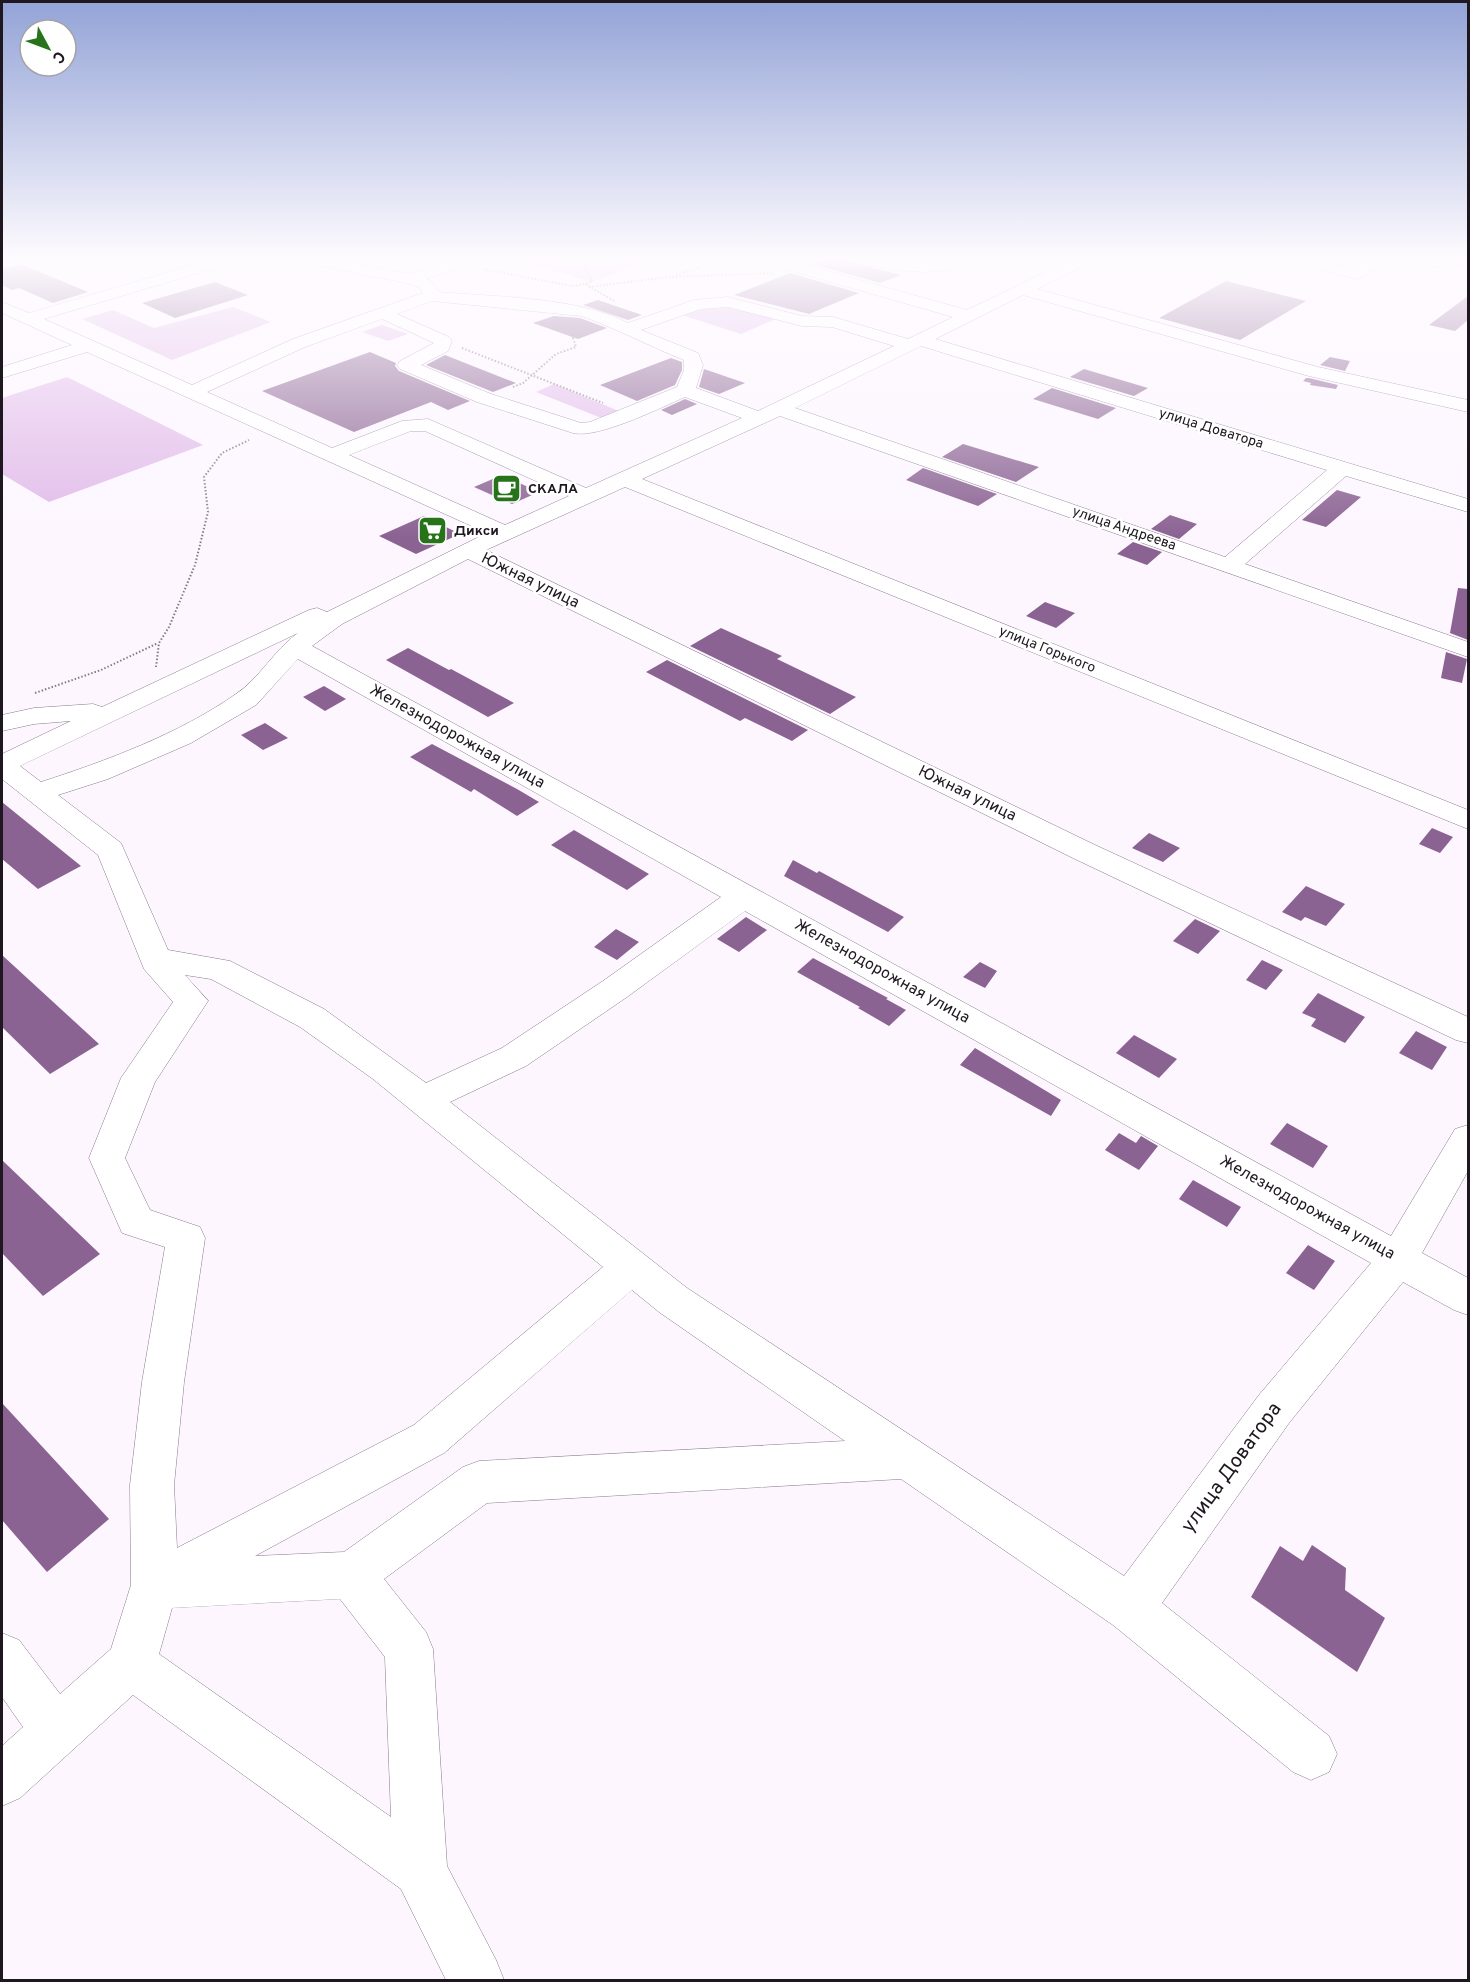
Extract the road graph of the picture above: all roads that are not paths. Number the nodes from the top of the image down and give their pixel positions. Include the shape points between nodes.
1 (65, 352) edge
2 (100, 352) edge
3 (278, 352) edge
4 (431, 352) edge
5 (682, 352) edge
6 (893, 352) edge
7 (950, 352) edge
8 (1245, 352) edge
9 (11, 354) dead end
10 (31, 363) junction
11 (2, 373) edge
12 (685, 391) junction
13 (190, 393) junction
14 (1468, 406) edge
15 (769, 413) junction
16 (331, 455) junction
17 (1342, 468) junction
18 (626, 480) junction
19 (588, 497) junction
20 (1468, 506) edge
21 (507, 534) junction
22 (468, 550) junction
23 (1229, 566) junction
24 (333, 619) junction
25 (296, 647) junction
26 (1468, 650) edge
27 (110, 711) junction
28 (2, 723) edge
29 (2, 765) edge
30 (36, 793) junction
31 (1468, 820) edge
32 (744, 896) junction
33 (156, 959) junction
34 (1468, 1031) edge
35 (422, 1100) junction
36 (1468, 1139) edge
37 (1399, 1258) junction
38 (631, 1267) junction
39 (1468, 1298) edge
40 (908, 1458) junction
41 (351, 1575) junction
42 (155, 1585) junction
43 (1130, 1608) junction
44 (2, 1657) edge
45 (130, 1664) junction
46 (57, 1731) junction
47 (1311, 1754) dead end
48 (2, 1780) edge
49 (420, 1870) junction
50 (476, 1980) edge

1 - 10 street
2 - 13 street
3 - 13 street
4 - 12 street via 406,365 484,398 580,429
5 - 12 street via 694,362
6 - 15 street
7 - 17 street, улица Доватора
8 - 14 street
9 - 10 street
10 - 11 street
12 - 15 street, улица Андреева
13 - 16 street
15 - 18 street
15 - 23 street, улица Андреева
16 - 19 street via 419,423
16 - 21 street
17 - 20 street, улица Доватора
17 - 23 street
18 - 19 street
18 - 31 street, улица Горького
19 - 21 street
21 - 22 street
22 - 24 street
22 - 34 street, Южная улица via 1085,852
23 - 26 street, улица Андреева
24 - 25 street
24 - 27 street via 317,615
25 - 30 street via 247,699 181,736 98,774
25 - 32 street, Железнодорожная улица
27 - 28 street via 34,716
27 - 29 street
29 - 30 street
30 - 33 street via 111,850
32 - 35 street via 514,1057
32 - 37 street, Железнодорожная улица
33 - 35 street via 219,969 312,1018
33 - 42 street via 160,969 191,1001 139,1078 107,1158 136,1222 186,1238 163,1382 152,1485
35 - 38 street
36 - 37 street, улица Доватора
37 - 39 street, Железнодорожная улица
37 - 43 street, улица Доватора via 1274,1409
38 - 40 street via 673,1300
38 - 42 street via 429,1439
40 - 41 street via 479,1482
40 - 43 street
41 - 42 street
41 - 49 street via 409,1649
42 - 45 street
43 - 47 street
44 - 46 street
45 - 46 street
45 - 49 street
46 - 48 street
49 - 50 street

